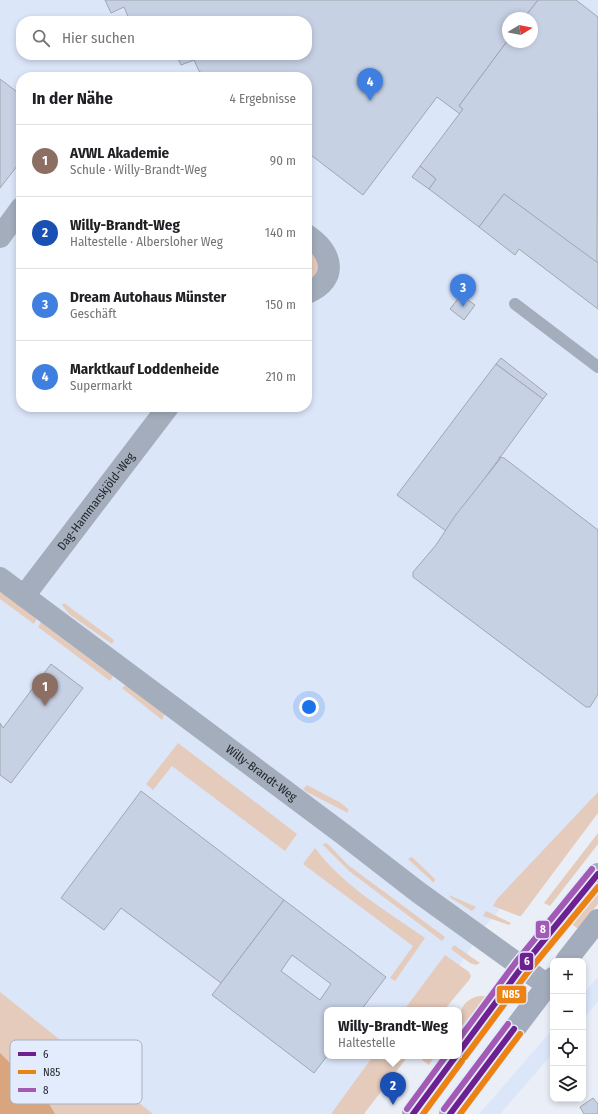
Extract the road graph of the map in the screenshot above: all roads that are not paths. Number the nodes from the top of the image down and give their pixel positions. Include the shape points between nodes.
1 (16, 215) edge
2 (0, 236) edge
3 (312, 238) edge
4 (312, 290) edge
5 (515, 304) dead end
6 (598, 367) edge
7 (164, 412) edge
8 (0, 578) edge
9 (24, 596) junction
10 (598, 874) edge
11 (598, 920) edge
12 (568, 958) edge
13 (522, 967) junction
14 (550, 981) edge
15 (462, 1048) edge
16 (454, 1059) edge
17 (412, 1114) edge
18 (450, 1114) edge

1 - 2 street
3 - 4 street via 325,252 328,265 328,276 324,284
5 - 6 lane
7 - 9 street, Dag-Hammarskjöld-Weg
8 - 9 street, Willy-Brandt-Weg
9 - 13 street, Willy-Brandt-Weg via 443,911
10 - 13 main road
11 - 12 main road
13 - 14 street, Willy-Brandt-Weg
13 - 15 main road
14 - 18 main road
16 - 17 main road

